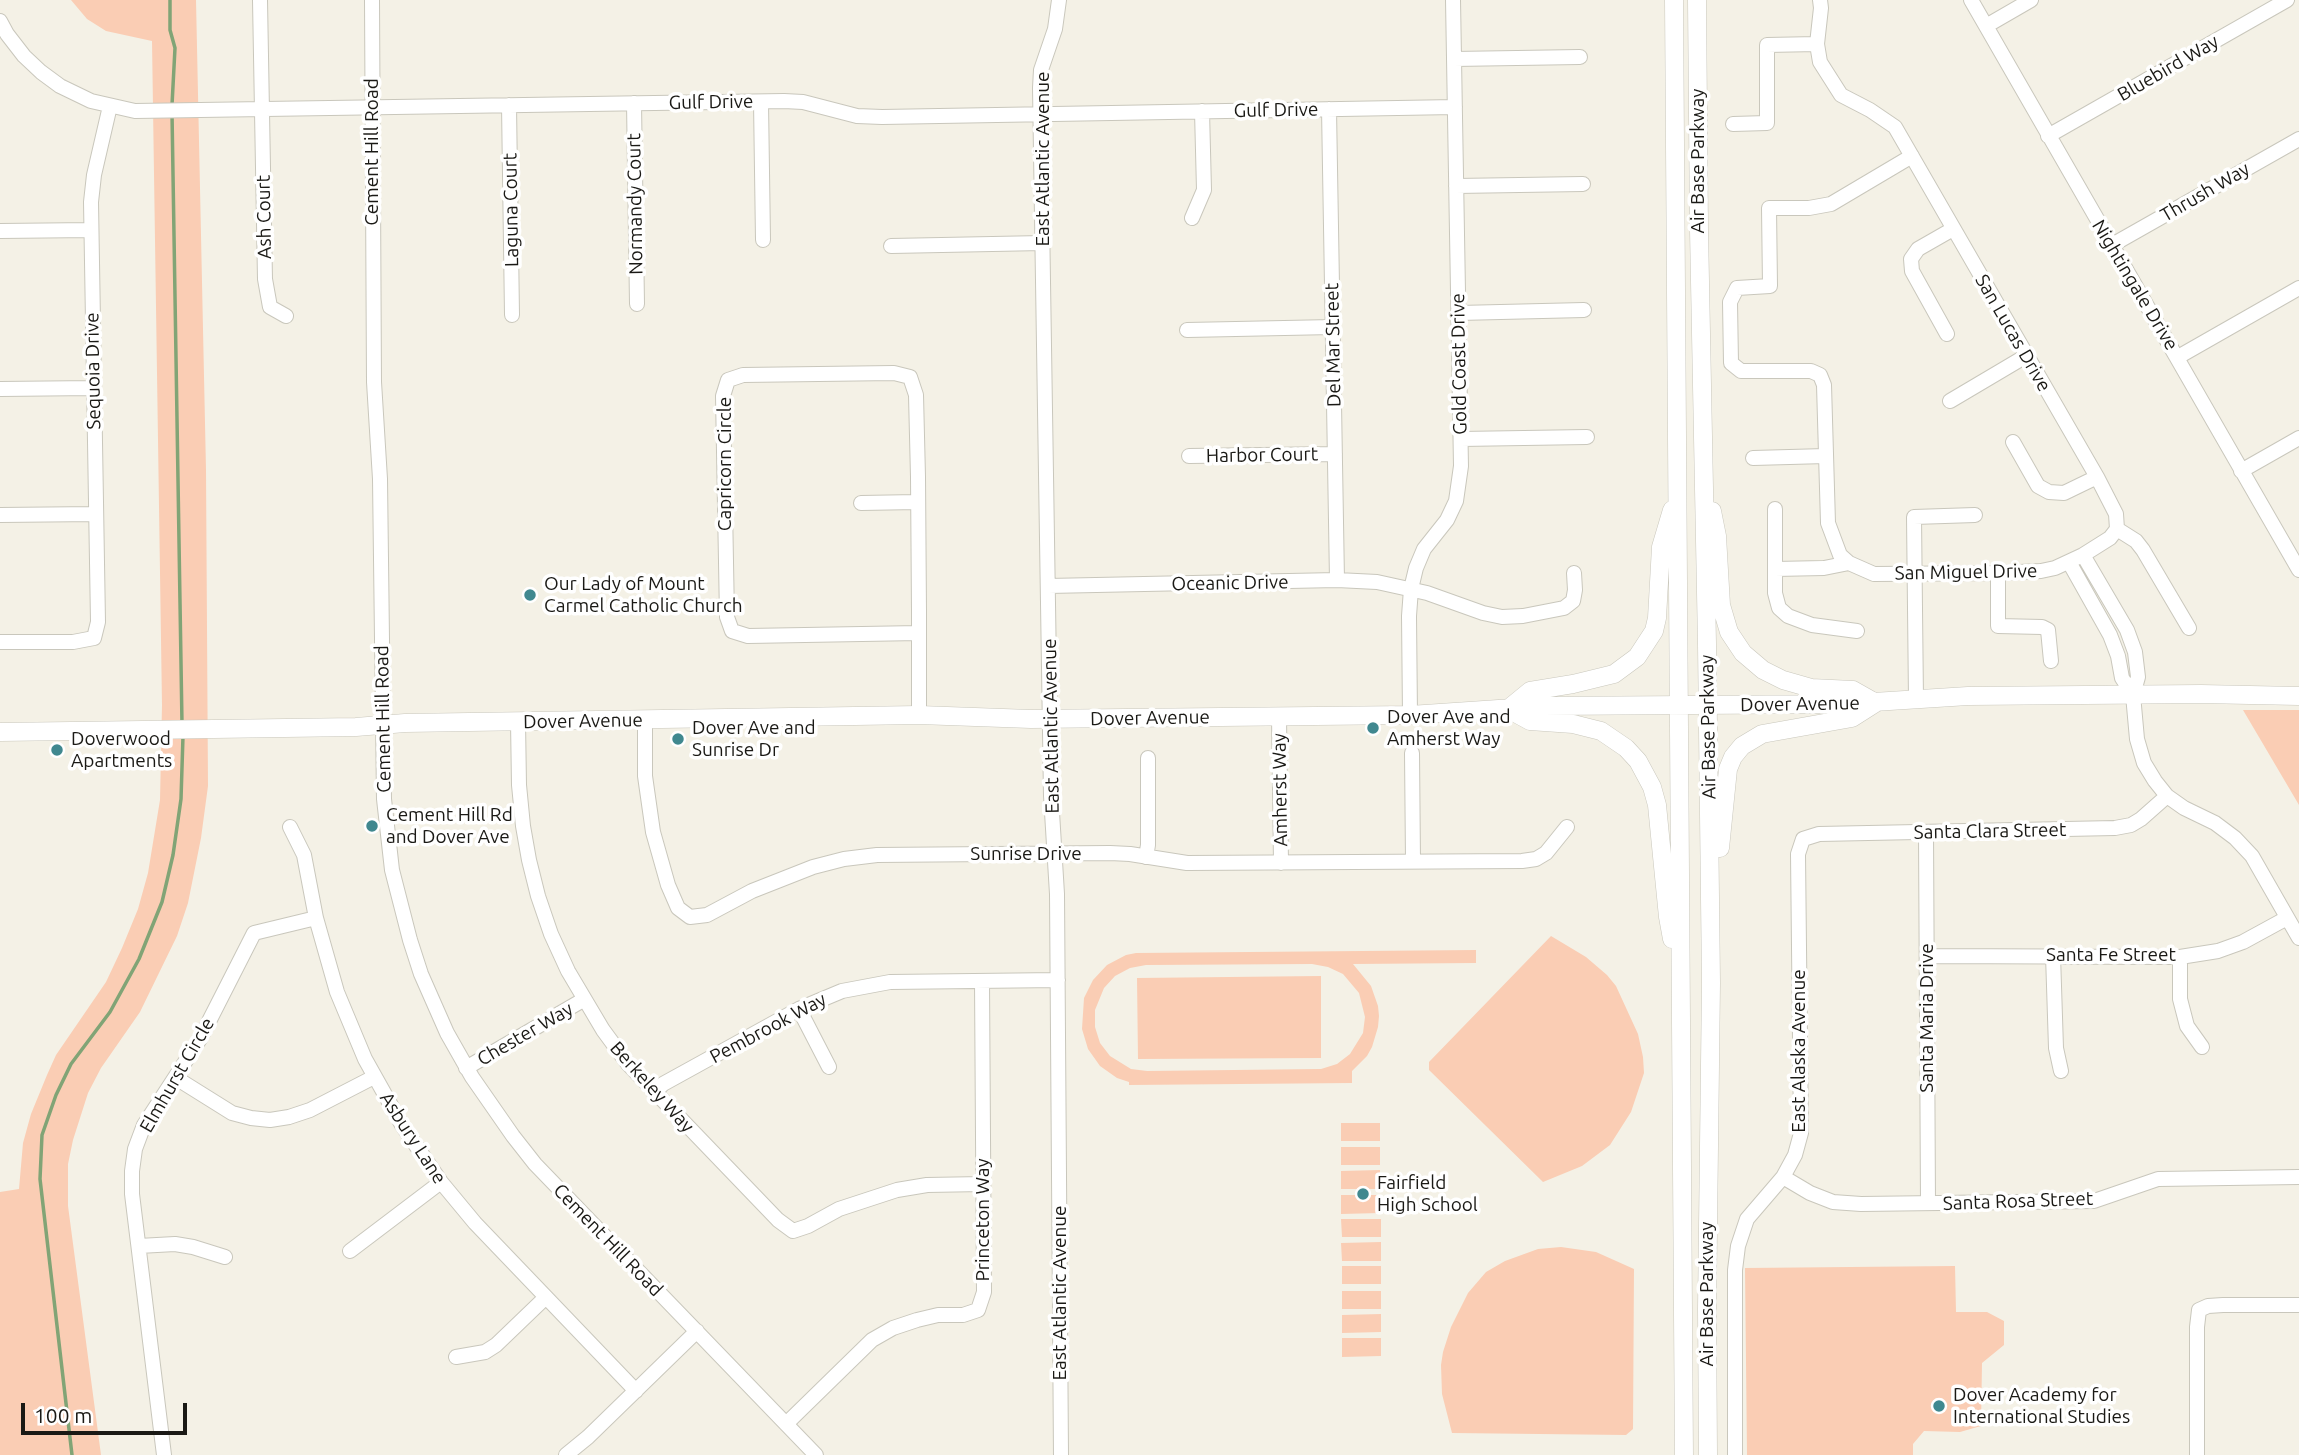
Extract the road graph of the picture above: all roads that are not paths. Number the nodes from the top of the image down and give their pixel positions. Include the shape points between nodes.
1 (260, 0) edge
2 (372, 0) edge
3 (1059, 0) edge
4 (1453, 0) edge
5 (1674, 0) edge
6 (1697, 0) edge
7 (1820, 0) edge
8 (1971, 0) edge
9 (2031, 0) edge
10 (2287, 0) edge
11 (1986, 26) junction
12 (2, 31) edge
13 (1818, 44) junction
14 (1580, 57) dead end
15 (1454, 59) junction
16 (761, 102) junction
17 (634, 103) junction
18 (509, 105) junction
19 (110, 106) junction
20 (371, 106) junction
21 (1455, 107) junction
22 (262, 108) junction
23 (1329, 109) junction
24 (1202, 111) junction
25 (1040, 114) junction
26 (1733, 124) dead end
27 (2048, 136) junction
28 (2299, 139) edge
29 (1912, 156) junction
30 (1583, 184) dead end
31 (1457, 186) junction
32 (1192, 218) dead end
33 (1954, 229) junction
34 (91, 230) junction
35 (0, 231) edge
36 (763, 240) dead end
37 (1043, 243) junction
38 (2112, 245) junction
39 (891, 246) dead end
40 (2299, 288) edge
41 (637, 304) dead end
42 (1584, 310) dead end
43 (1459, 313) junction
44 (286, 316) dead end
45 (512, 316) dead end
46 (1333, 327) junction
47 (1187, 330) dead end
48 (1947, 334) dead end
49 (2026, 356) junction
50 (2178, 357) junction
51 (94, 387) junction
52 (0, 389) edge
53 (1950, 401) dead end
54 (1587, 437) dead end
55 (2299, 438) edge
56 (1461, 439) junction
57 (2013, 442) dead end
58 (1335, 454) junction
59 (1189, 456) dead end
60 (1826, 456) junction
61 (1753, 458) dead end
62 (1702, 464) junction
63 (2241, 471) junction
64 (2097, 477) junction
65 (1677, 494) junction
66 (918, 502) junction
67 (861, 503) dead end
68 (1775, 509) dead end
69 (96, 514) junction
70 (1975, 515) dead end
71 (0, 516) edge
72 (2117, 528) junction
73 (2083, 555) junction
74 (2069, 562) junction
75 (1849, 563) junction
76 (1775, 569) junction
77 (2299, 570) edge
78 (1574, 573) dead end
79 (1915, 573) junction
80 (1998, 573) junction
81 (1337, 580) junction
82 (1048, 586) junction
83 (1411, 589) junction
84 (2189, 628) dead end
85 (1857, 631) dead end
86 (919, 633) junction
87 (0, 642) edge
88 (2051, 661) dead end
89 (2133, 695) junction
90 (2299, 696) edge
91 (1916, 700) junction
92 (1876, 703) junction
93 (1678, 705) junction
94 (1708, 705) junction
95 (1508, 709) junction
96 (919, 715) junction
97 (1410, 715) junction
98 (1279, 717) junction
99 (1050, 719) junction
100 (645, 720) junction
101 (518, 722) junction
102 (382, 725) junction
103 (0, 732) edge
104 (1412, 753) dead end
105 (1148, 758) dead end
106 (2167, 796) junction
107 (290, 827) dead end
108 (1567, 827) dead end
109 (1926, 833) junction
110 (1803, 839) joint
111 (1055, 854) junction
112 (1146, 857) junction
113 (1413, 861) junction
114 (1281, 863) junction
115 (1710, 907) junction
116 (316, 918) junction
117 (2287, 918) junction
118 (2299, 938) edge
119 (2053, 955) junction
120 (1927, 956) junction
121 (2180, 957) junction
122 (1058, 980) junction
123 (982, 981) junction
124 (1681, 984) junction
125 (583, 1000) junction
126 (799, 1009) junction
127 (2202, 1047) dead end
128 (829, 1067) dead end
129 (466, 1068) junction
130 (2061, 1070) dead end
131 (374, 1077) junction
132 (176, 1078) junction
133 (654, 1093) junction
134 (1783, 1177) junction
135 (2299, 1177) edge
136 (441, 1182) junction
137 (983, 1184) junction
138 (1928, 1203) junction
139 (139, 1247) junction
140 (350, 1251) dead end
141 (225, 1257) dead end
142 (545, 1297) junction
143 (2299, 1304) edge
144 (697, 1331) junction
145 (456, 1357) dead end
146 (636, 1391) junction
147 (786, 1424) junction
148 (164, 1455) edge
149 (566, 1455) edge
150 (816, 1455) edge
151 (1061, 1455) edge
152 (1684, 1455) edge
153 (1708, 1455) edge
154 (1735, 1455) edge
155 (2197, 1455) edge

1 - 22 street
2 - 20 street, Cement Hill Road
3 - 25 street, East Atlantic Avenue via 1041,71
4 - 15 street, Gold Coast Drive
5 - 65 main road, Air Base Parkway
6 - 62 main road, Air Base Parkway
7 - 13 street
8 - 11 street, Nightingale Drive
9 - 11 street
10 - 27 street, Bluebird Way
11 - 27 street, Nightingale Drive
12 - 19 street, Gulf Drive via 51,80
13 - 26 street via 1767,45 1768,123
13 - 29 street, San Lucas Drive via 1820,61 1841,95 1895,127
14 - 15 street
15 - 21 street, Gold Coast Drive
16 - 17 street, Gulf Drive
16 - 25 street, Gulf Drive via 803,102 857,116
16 - 36 street
17 - 18 street, Gulf Drive
17 - 41 street, Normandy Court
18 - 20 street, Gulf Drive
18 - 45 street, Laguna Court
19 - 22 street, Gulf Drive via 135,111
19 - 34 street, Sequoia Drive via 91,189
20 - 22 street, Gulf Drive
20 - 102 street, Cement Hill Road
21 - 23 street, Gulf Drive
21 - 31 street, Gold Coast Drive
22 - 44 street, Ash Court via 265,279 270,307
23 - 24 street, Gulf Drive
23 - 46 street, Del Mar Street
24 - 25 street, Gulf Drive
24 - 32 street via 1204,190
25 - 37 street, East Atlantic Avenue
27 - 38 street, Nightingale Drive
28 - 38 street, Thrush Way
29 - 33 street, San Lucas Drive
29 - 60 street via 1831,204 1769,208 1770,286 1737,288 1730,302 1731,363 1741,371 1811,371 1820,375
30 - 31 street
31 - 43 street, Gold Coast Drive
33 - 48 street via 1919,249 1911,259 1912,271
33 - 49 street, San Lucas Drive
34 - 35 street
34 - 51 street, Sequoia Drive
37 - 39 street
37 - 82 street, East Atlantic Avenue
38 - 50 street, Nightingale Drive
40 - 50 street
42 - 43 street
43 - 56 street, Gold Coast Drive
46 - 47 street
46 - 58 street, Del Mar Street
49 - 53 street
49 - 64 street, San Lucas Drive
50 - 63 street, Nightingale Drive
51 - 52 street
51 - 69 street, Sequoia Drive
54 - 56 street
55 - 63 street
56 - 83 street, Gold Coast Drive via 1456,501 1424,549
57 - 64 street via 2038,486 2049,492 2064,493
58 - 59 street, Harbor Court
58 - 81 street, Del Mar Street
60 - 61 street
60 - 75 street via 1828,523 1840,555
62 - 92 main road via 1717,536 1721,605 1729,632 1743,653 1783,680 1811,688 1853,690
62 - 94 main road, Air Base Parkway
63 - 77 street, Nightingale Drive
64 - 72 street, San Lucas Drive via 2116,514
65 - 93 main road, Air Base Parkway
65 - 95 main road via 1661,547 1654,631 1637,657 1614,674 1530,691
66 - 67 street
66 - 86 street, Capricorn Circle
66 - 86 street, Capricorn Circle via 916,395 910,377 894,373 743,375 728,380 723,396 727,617 732,631 748,636
68 - 76 street
69 - 71 street
69 - 87 street, Sequoia Drive via 98,621 94,638
70 - 79 street via 1914,517
72 - 73 street
72 - 84 street via 2143,550
73 - 74 street, San Miguel Drive
73 - 89 street via 2135,652 2138,677
74 - 80 street, San Miguel Drive via 2041,571
74 - 89 street via 2110,635 2122,678
75 - 76 street
75 - 79 street, San Miguel Drive via 1874,574
76 - 85 street via 1779,608 1788,616 1812,625
78 - 83 street, Oceanic Drive via 1573,601 1564,608 1523,617 1483,613
79 - 80 street, San Miguel Drive
79 - 91 street
80 - 88 street via 1998,626 2048,630
81 - 82 street, Oceanic Drive
81 - 83 street, Oceanic Drive
82 - 99 street, East Atlantic Avenue
83 - 97 street, Gold Coast Drive
86 - 96 street, Capricorn Circle
89 - 90 main road, Dover Avenue
89 - 91 main road, Dover Avenue
89 - 106 street via 2144,763
91 - 92 main road, Dover Avenue
92 - 94 main road, Dover Avenue
92 - 115 main road via 1852,718 1762,734 1733,757 1725,783
93 - 94 main road, Dover Avenue
93 - 95 main road, Dover Avenue
93 - 124 main road, Air Base Parkway
94 - 115 main road, Air Base Parkway
95 - 97 main road, Dover Avenue
95 - 124 main road via 1530,721 1601,731 1638,761 1657,805 1668,917
96 - 99 main road, Dover Avenue
96 - 100 main road, Dover Avenue
97 - 98 main road, Dover Avenue
98 - 99 main road, Dover Avenue
98 - 114 street, Amherst Way
99 - 111 street, East Atlantic Avenue
100 - 101 main road, Dover Avenue
100 - 111 street, Sunrise Drive via 653,832 678,908 690,917 707,915 779,878 844,859
101 - 102 main road, Dover Avenue
101 - 125 street, Berkeley Way via 519,785 529,860 551,934
102 - 103 main road, Dover Avenue
102 - 129 street, Cement Hill Road via 387,834 400,905 426,985
104 - 113 street
105 - 112 street
106 - 109 street, Santa Clara Street via 2141,819 2115,828
106 - 117 street via 2235,838 2252,856
107 - 116 street, Asbury Lane via 304,855
108 - 113 street, Sunrise Drive via 1536,859
109 - 110 street, Santa Clara Street via 1819,834
109 - 120 street, Santa Maria Drive
110 - 134 street, East Alaska Avenue via 1798,854 1801,1133
111 - 112 street, Sunrise Drive
111 - 122 street, East Atlantic Avenue
112 - 114 street, Sunrise Drive via 1187,863
113 - 114 street, Sunrise Drive
115 - 153 main road, Air Base Parkway
116 - 131 street, Asbury Lane via 337,992
116 - 132 street, Elmhurst Circle via 254,933
117 - 118 street
117 - 121 street, Santa Fe Street via 2243,942
119 - 120 street, Santa Fe Street
119 - 121 street, Santa Fe Street
119 - 130 street
120 - 138 street, Santa Maria Drive
121 - 127 street via 2180,999 2187,1026
122 - 123 street, Pembrook Way
122 - 151 street, East Atlantic Avenue
123 - 126 street, Pembrook Way via 864,985
123 - 137 street, Princeton Way
124 - 152 main road, Air Base Parkway
125 - 129 street, Chester Way
125 - 133 street, Berkeley Way
126 - 128 street
126 - 133 street, Pembrook Way
129 - 144 street, Cement Hill Road via 536,1164
131 - 132 street via 310,1110 270,1120 232,1113
131 - 136 street, Asbury Lane
132 - 139 street, Elmhurst Circle via 144,1125 135,1149 132,1194
133 - 137 street, Berkeley Way via 793,1231 848,1205 897,1190
134 - 138 street, Santa Rosa Street via 1832,1202
134 - 154 street, East Alaska Avenue via 1747,1219 1738,1246
135 - 138 street, Santa Rosa Street via 2158,1179 2094,1200
136 - 140 street
136 - 142 street, Asbury Lane
137 - 147 street, Princeton Way via 984,1292 978,1310 917,1320 872,1340
139 - 141 street via 175,1244
139 - 148 street, Elmhurst Circle
142 - 145 street via 496,1345 485,1352
142 - 146 street, Asbury Lane
143 - 155 street via 2216,1305 2199,1310
144 - 146 street
144 - 147 street, Cement Hill Road
146 - 149 street
147 - 150 street, Cement Hill Road

